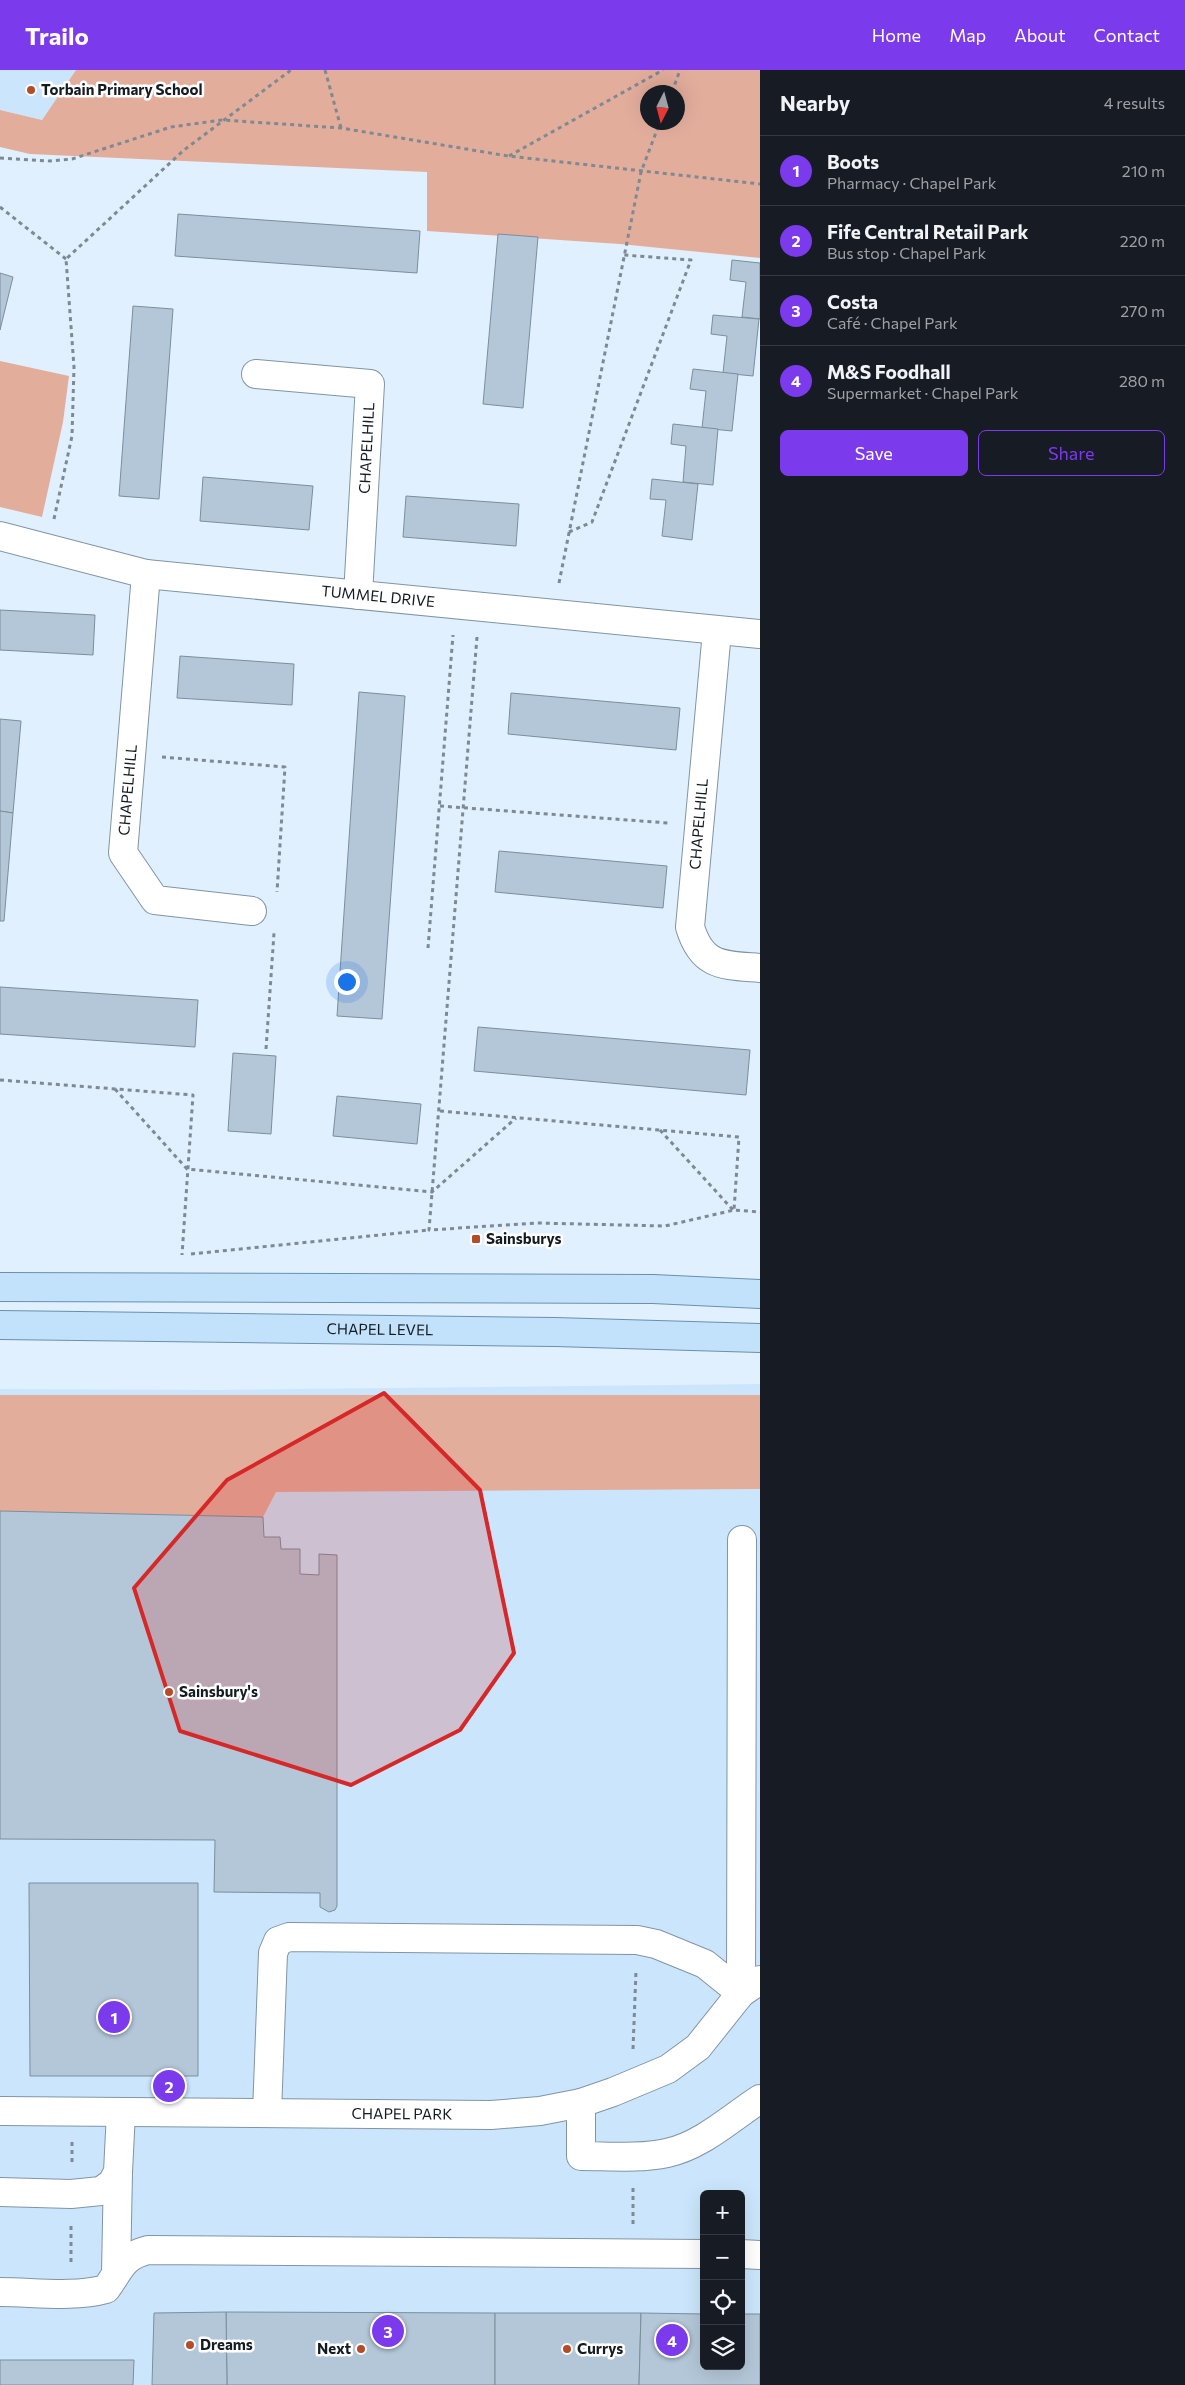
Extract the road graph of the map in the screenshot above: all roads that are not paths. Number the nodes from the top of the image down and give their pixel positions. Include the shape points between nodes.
1 (256, 374) dead end
2 (0, 536) edge
3 (146, 574) junction
4 (358, 595) junction
5 (717, 631) junction
6 (760, 634) edge
7 (252, 911) dead end
8 (760, 968) edge
9 (0, 1287) edge
10 (760, 1294) edge
11 (0, 1325) edge
12 (760, 1338) edge
13 (742, 1540) dead end
14 (751, 1986) edge
15 (760, 2099) edge
16 (581, 2103) junction
17 (0, 2110) edge
18 (121, 2112) junction
19 (267, 2113) junction
20 (118, 2172) junction
21 (0, 2192) edge
22 (700, 2254) edge
23 (745, 2254) edge
24 (760, 2254) edge
25 (116, 2272) junction
26 (0, 2292) edge

1 - 4 street, CHAPELHILL via 370,384
2 - 3 street, TUMMEL DRIVE
3 - 4 street, TUMMEL DRIVE
3 - 7 street, CHAPELHILL via 123,853 155,900
4 - 5 street, TUMMEL DRIVE
5 - 6 street, TUMMEL DRIVE
5 - 8 street, CHAPELHILL via 690,927 695,944 708,958 722,965
9 - 10 main road via 653,1289
11 - 12 main road, CHAPEL LEVEL
13 - 14 street
14 - 16 street, CHAPEL PARK via 698,2047 668,2069
14 - 19 street via 656,1944 637,1940 290,1937 278,1941 272,1953
15 - 16 street via 693,2144 667,2153 633,2157 581,2156
16 - 19 street, CHAPEL PARK via 540,2111 491,2115
17 - 18 street, CHAPEL PARK
18 - 19 street, CHAPEL PARK
18 - 20 street
20 - 21 street via 112,2183 101,2191 72,2194
20 - 25 street
22 - 25 street via 148,2250 129,2257
23 - 24 street
25 - 26 street via 106,2289 94,2292

